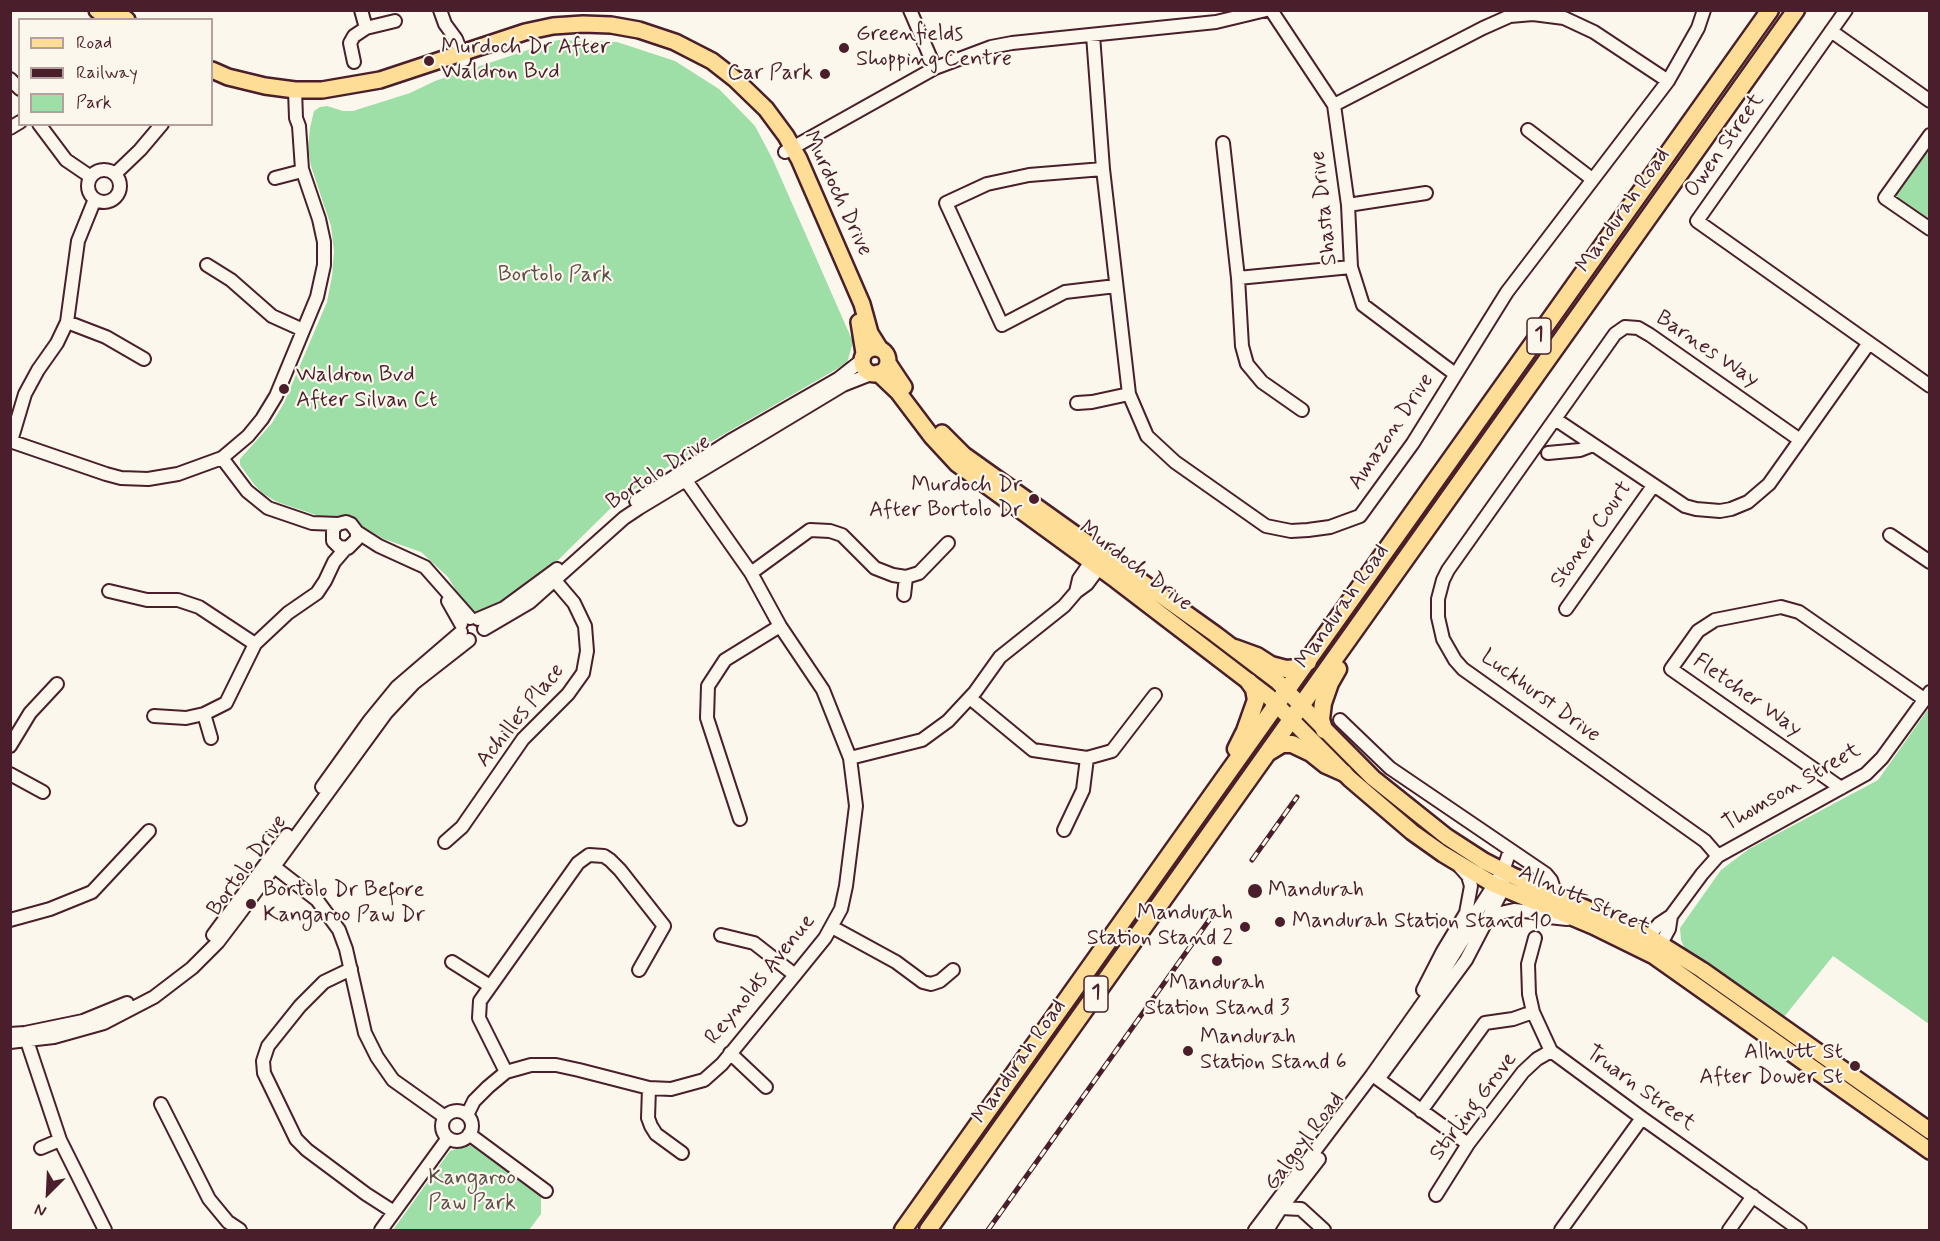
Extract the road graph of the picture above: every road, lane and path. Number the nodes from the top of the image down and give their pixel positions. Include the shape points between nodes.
1 (361, 10) edge
2 (440, 10) edge
3 (910, 10) edge
4 (1268, 10) edge
5 (1704, 10) edge
6 (1770, 10) edge
7 (1796, 10) edge
8 (1846, 10) edge
9 (395, 21) dead end
10 (366, 28) junction
11 (1831, 31) junction
12 (1093, 34) junction
13 (463, 56) junction
14 (354, 62) dead end
15 (935, 68) junction
16 (213, 70) edge
17 (213, 79) edge
18 (1668, 81) junction
19 (299, 94) junction
20 (1929, 101) edge
21 (1334, 105) junction
22 (40, 126) edge
23 (160, 126) edge
24 (1528, 130) dead end
25 (1929, 135) edge
26 (1223, 143) dead end
27 (789, 150) junction
28 (1104, 169) junction
29 (302, 171) junction
30 (115, 174) junction
31 (91, 177) junction
32 (275, 178) dead end
33 (1592, 179) junction
34 (1426, 193) dead end
35 (95, 199) junction
36 (1348, 204) junction
37 (1929, 229) edge
38 (207, 265) dead end
39 (1351, 267) junction
40 (1238, 278) junction
41 (1116, 286) junction
42 (67, 322) junction
43 (303, 330) junction
44 (1869, 343) junction
45 (880, 349) junction
46 (863, 357) junction
47 (144, 359) dead end
48 (879, 370) junction
49 (1455, 374) junction
50 (1929, 386) edge
51 (1129, 394) junction
52 (1077, 403) dead end
53 (1302, 410) dead end
54 (1555, 419) junction
55 (1800, 440) junction
56 (11, 441) edge
57 (1593, 445) junction
58 (1548, 453) dead end
59 (222, 458) junction
60 (682, 476) junction
61 (1653, 486) junction
62 (312, 523) junction
63 (338, 524) junction
64 (1890, 535) dead end
65 (333, 539) junction
66 (352, 542) junction
67 (948, 543) dead end
68 (1099, 559) junction
69 (333, 562) junction
70 (1929, 562) edge
71 (751, 573) junction
72 (906, 577) junction
73 (553, 578) junction
74 (109, 591) dead end
75 (904, 595) dead end
76 (1372, 605) junction
77 (1566, 609) dead end
78 (780, 626) junction
79 (470, 627) junction
80 (255, 644) junction
81 (1235, 648) junction
82 (1309, 661) junction
83 (1250, 682) junction
84 (57, 684) dead end
85 (1288, 691) junction
86 (1155, 696) dead end
87 (1927, 696) edge
88 (970, 698) junction
89 (1277, 705) junction
90 (1297, 712) junction
91 (204, 714) junction
92 (154, 716) dead end
93 (1340, 720) dead end
94 (1324, 730) junction
95 (212, 738) dead end
96 (10, 746) edge
97 (850, 758) junction
98 (1087, 758) junction
99 (1264, 758) junction
100 (1344, 773) junction
101 (10, 774) edge
102 (1841, 788) junction
103 (43, 792) dead end
104 (1212, 798) junction
105 (740, 819) dead end
106 (1064, 830) dead end
107 (149, 831) dead end
108 (446, 842) dead end
109 (1510, 850) junction
110 (1718, 856) junction
111 (1457, 863) junction
112 (270, 864) junction
113 (1503, 871) junction
114 (1498, 887) junction
115 (1562, 898) junction
116 (1671, 916) junction
117 (1578, 919) junction
118 (10, 920) edge
119 (1484, 924) junction
120 (832, 927) junction
121 (721, 934) dead end
122 (1536, 938) dead end
123 (1644, 942) junction
124 (1658, 951) junction
125 (452, 962) dead end
126 (351, 969) junction
127 (639, 970) dead end
128 (953, 970) dead end
129 (795, 975) junction
130 (490, 986) junction
131 (1533, 1012) junction
132 (10, 1034) edge
133 (26, 1037) junction
134 (10, 1042) edge
135 (1388, 1051) junction
136 (1551, 1051) junction
137 (730, 1053) junction
138 (506, 1072) junction
139 (1378, 1079) junction
140 (766, 1087) dead end
141 (649, 1088) junction
142 (162, 1104) dead end
143 (1421, 1111) junction
144 (467, 1115) junction
145 (1908, 1116) junction
146 (445, 1117) junction
147 (1642, 1118) junction
148 (1929, 1125) edge
149 (1929, 1131) edge
150 (469, 1134) junction
151 (448, 1138) junction
152 (60, 1140) junction
153 (1468, 1144) junction
154 (41, 1148) dead end
155 (1929, 1151) edge
156 (682, 1153) dead end
157 (546, 1191) dead end
158 (1294, 1192) junction
159 (1436, 1195) dead end
160 (1753, 1196) junction
161 (1281, 1208) junction
162 (1299, 1208) junction
163 (394, 1212) junction
164 (105, 1230) edge
165 (240, 1230) edge
166 (381, 1230) edge
167 (903, 1230) edge
168 (928, 1230) edge
169 (1255, 1230) edge
170 (1267, 1230) edge
171 (1323, 1230) edge
172 (1561, 1230) edge
173 (1729, 1230) edge
174 (1800, 1230) edge

1 - 10 street
2 - 13 street
3 - 15 street
4 - 12 street via 1216,22
4 - 21 street, Shasta Drive
5 - 18 street, Amazon Drive
6 - 82 highway, Mandurah Road / 1
7 - 76 highway, Mandurah Road / 1
8 - 11 street, Owen Street
9 - 10 street
10 - 14 street via 350,43
11 - 20 street
11 - 44 street, Owen Street via 1697,221
12 - 15 street via 991,47
12 - 28 street, Amazon Drive
13 - 19 main road, Murdoch Drive via 375,90 336,97
13 - 27 main road, Murdoch Drive via 558,33 592,32 639,39 696,61 729,84
15 - 27 street
16 - 19 main road, Murdoch Drive
17 - 19 main road, Murdoch Drive via 262,95
18 - 21 street via 1594,32 1564,18 1533,14 1510,16 1483,28
18 - 33 street, Amazon Drive
19 - 29 street via 303,118 299,126
21 - 36 street, Shasta Drive
22 - 31 street via 66,160
23 - 30 street
24 - 33 street
25 - 37 street via 1885,198
26 - 40 street
27 - 45 main road, Murdoch Drive
27 - 46 main road, Murdoch Drive via 854,308
28 - 41 street, Amazon Drive
28 - 41 street via 1008,179 946,203 1002,325 1065,292
29 - 32 street
29 - 43 street via 319,219 324,253 317,297
30 - 31 street via 100,170
30 - 35 street via 120,183 116,198 106,202
31 - 35 street via 88,189
33 - 49 street, Amazon Drive via 1507,292
34 - 36 street
35 - 42 street via 78,241
36 - 39 street, Shasta Drive
38 - 43 street via 273,316
39 - 40 street
39 - 49 street, Shasta Drive via 1363,305
40 - 53 street via 1242,346 1247,364 1262,382
41 - 51 street, Amazon Drive
42 - 47 street via 106,337
42 - 56 street via 25,394
43 - 59 street via 276,396 262,419
44 - 50 street
44 - 55 street
45 - 46 main road via 872,348
45 - 48 main road, Murdoch Drive via 887,355
46 - 48 main road, Murdoch Drive via 864,369
46 - 60 street, Bortolo Drive via 838,379
48 - 60 street, Bortolo Drive via 843,385
48 - 68 main road, Murdoch Drive via 894,376 964,455
49 - 51 street, Amazon Drive via 1413,443 1360,516 1308,531 1266,526 1175,462 1147,436
51 - 52 street
54 - 55 street, Barnes Way via 1616,334 1632,327 1650,334
54 - 57 street
54 - 110 street, Luckhurst Drive via 1443,580 1437,607 1443,639 1463,669 1705,841
55 - 61 street via 1759,495 1731,509 1685,506
56 - 59 street via 106,474 134,479 178,474
57 - 58 street
57 - 61 street
59 - 62 street via 257,501
60 - 71 street, Reynolds Avenue
60 - 73 street, Bortolo Drive
61 - 77 street, Stoner Court
62 - 63 street
62 - 65 street
63 - 65 street
63 - 66 street via 351,524
64 - 70 street
65 - 66 street via 339,547
65 - 69 street
66 - 69 street
66 - 79 street via 379,546 425,567
67 - 72 street via 919,573
68 - 81 main road, Murdoch Drive
68 - 83 main road, Murdoch Drive
68 - 88 street via 1087,584 1000,657
69 - 80 street via 317,592
71 - 72 street via 810,530 842,535 875,567
71 - 78 street, Reynolds Avenue
72 - 75 street
73 - 79 street, Bortolo Drive
73 - 108 street, Achilles Place via 574,603 585,626 587,651 583,673 568,694 523,739 462,827
74 - 80 street via 147,600 178,600 200,607
76 - 90 highway, Mandurah Road / 1
76 - 94 highway via 1325,695 1321,712
78 - 97 street, Reynolds Avenue via 823,690
78 - 105 street via 725,660 708,686 707,718
79 - 112 street, Bortolo Drive via 410,675 385,701
80 - 91 street via 226,703
81 - 82 highway via 1286,669
81 - 85 main road, Murdoch Drive
82 - 85 highway, Mandurah Road / 1
83 - 89 main road, Murdoch Drive
83 - 104 highway via 1256,695 1255,705
84 - 96 street via 30,713
85 - 89 highway, Mandurah Road / 1
85 - 90 main road, Murdoch Drive
86 - 98 street via 1112,751
87 - 102 street, Thomson Street via 1882,758 1866,774
87 - 102 street, Fletcher Way via 1799,612 1781,607 1715,620 1698,631 1671,669
88 - 97 street via 922,740
88 - 98 street via 1033,750
89 - 90 main road, Murdoch Drive
89 - 104 highway, Mandurah Road / 1
90 - 94 main road, Allnutt Street
90 - 99 highway, Mandurah Road / 1
90 - 100 main road, Allnutt Street
91 - 92 street via 186,718
91 - 95 street
93 - 109 street via 1390,768
94 - 113 main road, Allnutt Street via 1384,789 1469,852
97 - 120 street, Reynolds Avenue via 856,806 844,900
98 - 106 street via 1083,790
99 - 100 highway via 1277,746 1292,744
99 - 168 highway, Mandurah Road / 1
100 - 111 main road, Allnutt Street via 1412,832
101 - 103 street
102 - 110 street, Thomson Street
104 - 167 highway, Mandurah Road / 1
107 - 118 street via 92,892
109 - 113 street, Galgoyl Road
109 - 115 street via 1550,877 1555,892
110 - 116 street, Thomson Street
111 - 114 main road, Allnutt Street
111 - 135 street via 1470,881 1466,913
112 - 126 street via 325,909 339,930
112 - 133 street, Bortolo Drive via 213,935 162,982 109,1011
113 - 114 street, Galgoyl Road
113 - 115 main road, Allnutt Street
114 - 117 main road, Allnutt Street
114 - 119 street, Galgoyl Road
114 - 135 street, Galgoyl Road
115 - 123 main road, Allnutt Street
116 - 123 street, Thomson Street
116 - 124 street, Thomson Street
117 - 119 street via 1508,910
117 - 123 main road, Allnutt Street
119 - 139 street, Galgoyl Road via 1456,975
120 - 128 street via 896,962 923,982 940,981
120 - 129 street, Reynolds Avenue
121 - 129 street via 754,943
122 - 131 street, Truarn Street via 1527,980
123 - 124 main road, Allnutt Street
124 - 145 main road, Allnutt Street via 1702,970
124 - 155 main road, Allnutt Street
125 - 130 street
126 - 146 street via 366,1033 377,1057 393,1080
126 - 163 street via 324,982 300,1006 268,1046 263,1068 296,1139
127 - 130 street via 663,926 610,860 589,855 578,863
129 - 137 street, Reynolds Avenue
130 - 138 street via 480,1001 479,1018
131 - 136 street, Truarn Street
131 - 143 street via 1485,1023
132 - 133 street, Bortolo Drive
133 - 134 street, Bortolo Drive
133 - 152 street
135 - 169 street, Galgoyl Road
136 - 147 street, Truarn Street
136 - 153 street, Stirling Grove via 1523,1072
137 - 140 street
137 - 141 street, Reynolds Avenue via 704,1080 671,1089
138 - 141 street, Reynolds Avenue via 531,1065 556,1065
138 - 144 street, Reynolds Avenue via 474,1101
139 - 143 street
139 - 158 street, Galgoyl Road
141 - 156 street via 651,1126
142 - 165 street via 209,1199
143 - 153 street
144 - 146 street via 454,1112
144 - 150 street
145 - 148 main road
145 - 149 main road, Allnutt Street
146 - 151 street via 442,1129
147 - 160 street, Truarn Street
147 - 172 street
150 - 151 street via 456,1141
150 - 157 street
151 - 163 street
152 - 154 street
152 - 164 street
153 - 159 street, Stirling Grove
158 - 161 street, Galgoyl Road
158 - 162 street
160 - 173 street
160 - 174 street, Truarn Street
161 - 162 street
161 - 170 street, Galgoyl Road
162 - 171 street
163 - 166 street

